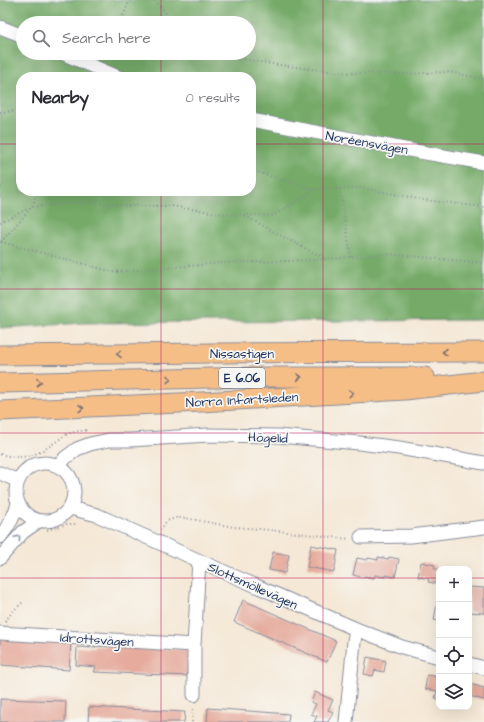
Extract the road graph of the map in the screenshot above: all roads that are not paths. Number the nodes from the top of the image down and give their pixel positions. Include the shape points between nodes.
1 (0, 27) edge
2 (16, 33) edge
3 (78, 60) edge
4 (106, 72) edge
5 (256, 121) edge
6 (484, 162) edge
7 (484, 352) edge
8 (0, 355) edge
9 (484, 377) edge
10 (484, 381) edge
11 (0, 383) edge
12 (0, 411) edge
13 (484, 463) edge
14 (59, 467) junction
15 (0, 472) edge
16 (18, 481) junction
17 (18, 504) junction
18 (70, 508) junction
19 (39, 521) junction
20 (484, 527) edge
21 (0, 537) edge
22 (361, 537) road end
23 (0, 558) edge
24 (199, 561) junction
25 (1, 628) edge
26 (356, 629) junction
27 (194, 645) junction
28 (436, 656) edge
29 (472, 665) edge
30 (484, 668) edge
31 (194, 694) dead end
32 (346, 722) edge

1 - 2 street
3 - 4 street
5 - 6 street, Noréensvägen
7 -> 8 highway, Nissastigen / E 6.06
11 -> 9 highway, E 6.06 via 254,377
12 -> 10 highway, Norra Infartsleden / E 6.06 via 405,390
13 - 14 street, Högelid via 359,443 278,436 208,435 109,440 90,444 65,458
14 - 16 street via 46,463 32,466
14 - 18 street via 69,475 74,488
15 - 16 street
16 - 17 street
17 - 19 street via 27,515
17 - 21 street via 14,516
18 - 19 street via 53,521
18 - 24 street, Slottsmöllevägen via 97,515
23 -> 19 street via 23,532
20 - 22 street via 412,536
24 - 26 street, Slottsmöllevägen
24 - 27 street
25 - 27 street, Idrottsvägen
26 - 28 street, Slottsmöllevägen via 402,647
26 - 32 street
27 - 31 street
29 - 30 street

